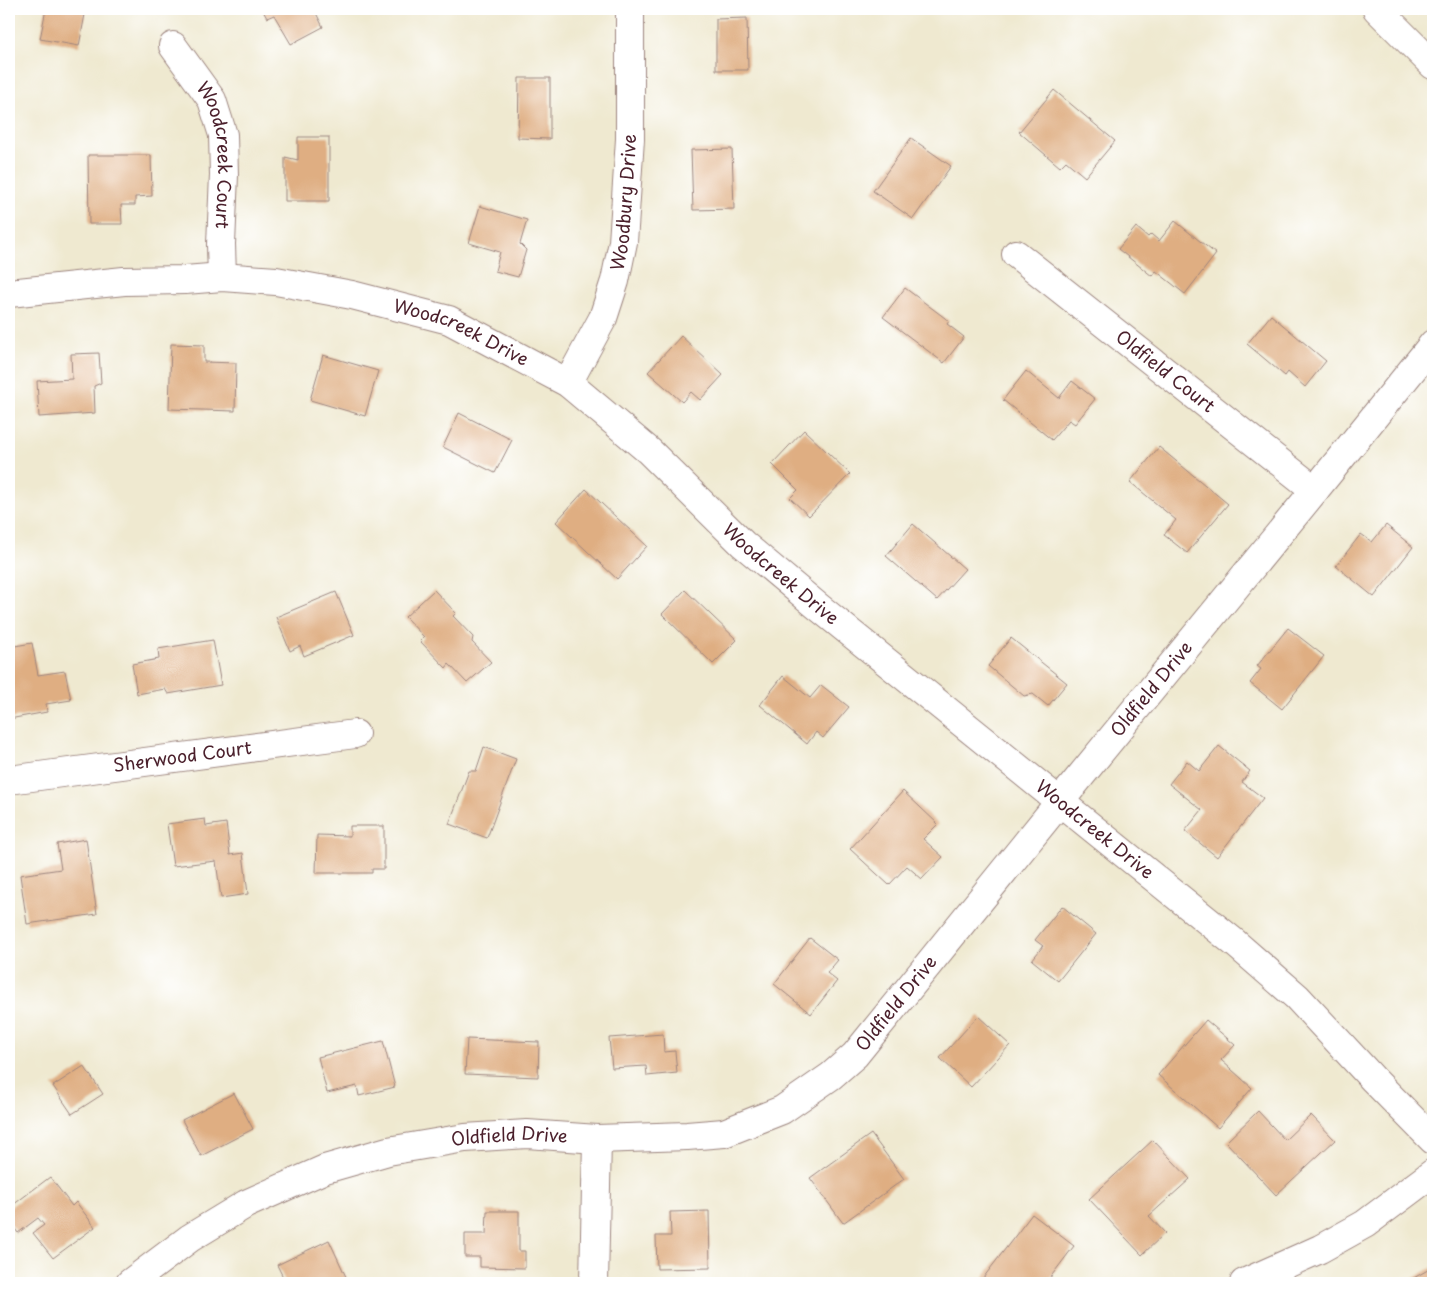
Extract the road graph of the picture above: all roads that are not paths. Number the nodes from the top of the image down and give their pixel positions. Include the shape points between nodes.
1 (630, 9) edge
2 (1377, 9) edge
3 (173, 46) dead end
4 (1433, 65) edge
5 (1016, 254) dead end
6 (222, 277) junction
7 (9, 293) edge
8 (1433, 344) edge
9 (568, 383) junction
10 (1316, 490) junction
11 (356, 734) dead end
12 (9, 780) edge
13 (1060, 802) junction
14 (597, 1139) junction
15 (1433, 1140) edge
16 (1433, 1173) edge
17 (130, 1283) edge
18 (594, 1283) edge
19 (1244, 1283) edge

1 - 9 street, Woodbury Drive via 630,139 623,242 603,318
2 - 4 street
3 - 6 street, Woodcreek Court via 212,100 223,135
5 - 10 street, Oldfield Court
6 - 7 street, Woodcreek Drive
6 - 9 street, Woodcreek Drive via 276,281 352,295 449,320
8 - 10 street, Oldfield Drive
9 - 13 street, Woodcreek Drive via 649,451 744,544
10 - 13 street, Oldfield Drive
11 - 12 street, Sherwood Court
13 - 14 street, Oldfield Drive via 855,1055 831,1076 782,1110 724,1133
13 - 15 street, Woodcreek Drive via 1297,997
14 - 17 street, Oldfield Drive via 527,1134 465,1138 388,1151 325,1169 246,1204 190,1238
14 - 18 street
16 - 19 street via 1365,1224 1320,1249

